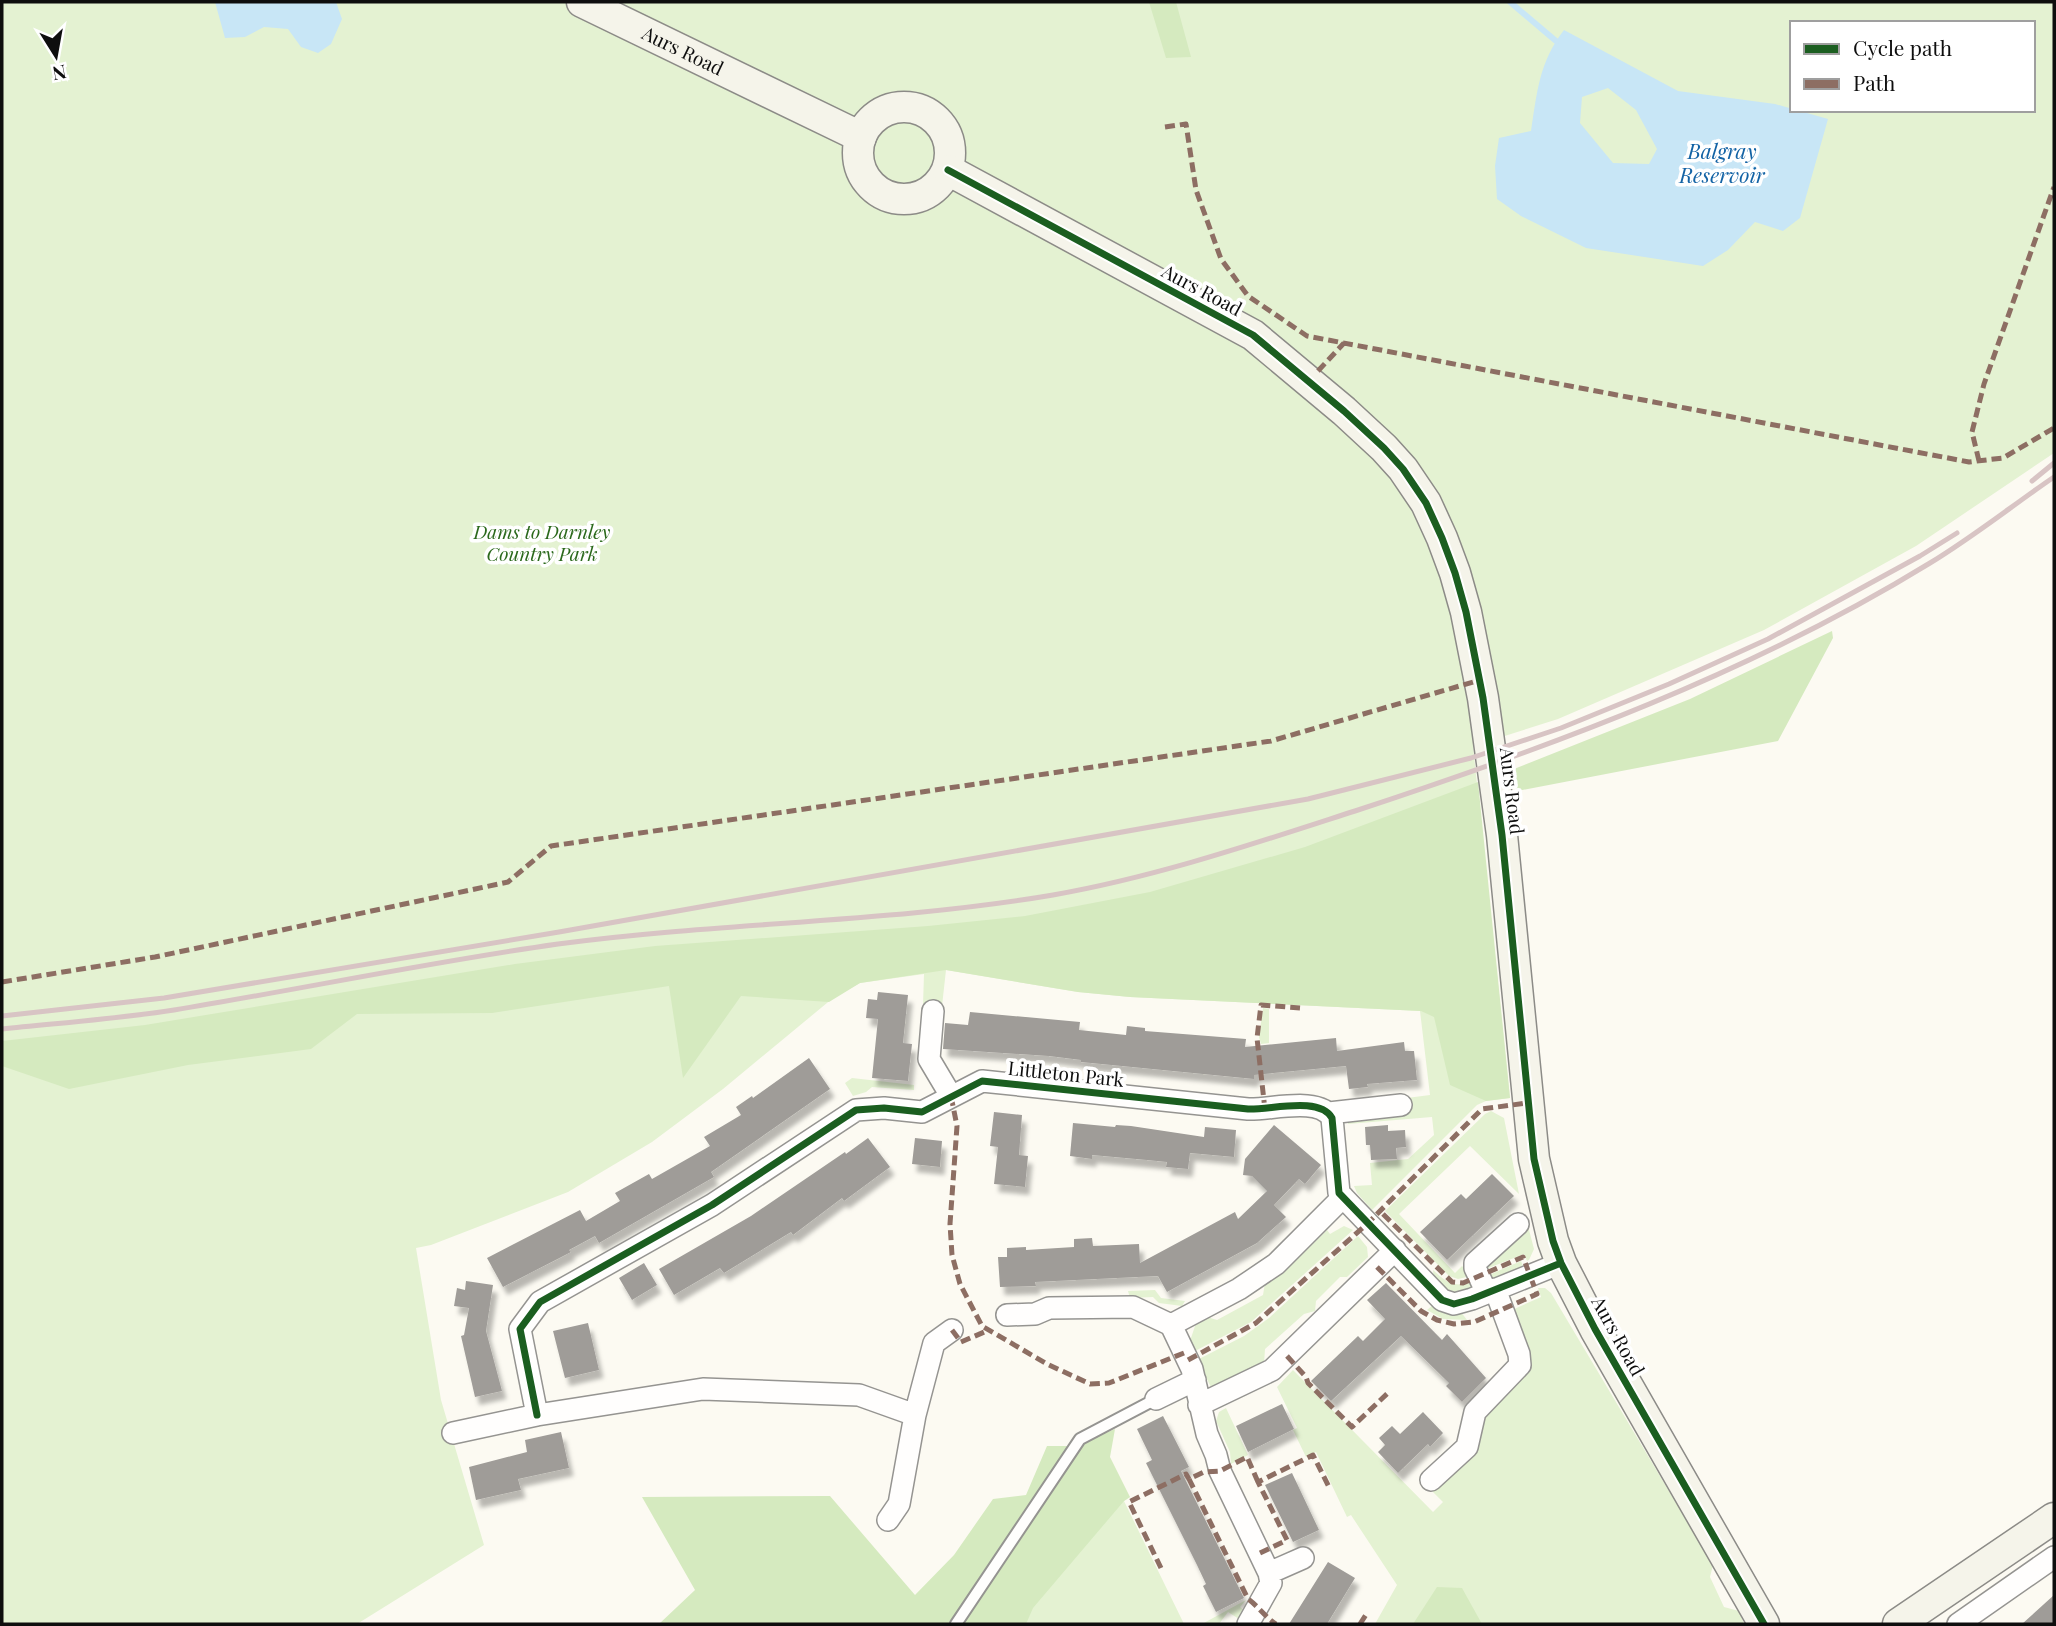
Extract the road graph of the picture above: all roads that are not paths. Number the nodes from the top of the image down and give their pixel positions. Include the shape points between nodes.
1 (582, 2) edge
2 (861, 137) junction
3 (948, 170) junction
4 (933, 1011) dead end
5 (951, 1096) junction
6 (1401, 1105) dead end
7 (1329, 1113) junction
8 (1343, 1197) junction
9 (1518, 1224) dead end
10 (1395, 1250) junction
11 (1561, 1263) junction
12 (1491, 1291) junction
13 (1007, 1315) dead end
14 (1171, 1325) junction
15 (952, 1330) dead end
16 (1195, 1380) junction
17 (1156, 1399) joint
18 (1199, 1405) junction
19 (537, 1415) junction
20 (915, 1415) junction
21 (453, 1433) dead end
22 (1431, 1480) dead end
23 (2054, 1518) edge
24 (888, 1520) dead end
25 (2054, 1557) edge
26 (1303, 1558) dead end
27 (1269, 1573) junction
28 (956, 1624) edge
29 (1248, 1624) edge
30 (1764, 1624) edge
31 (1898, 1624) edge
32 (1958, 1624) edge

1 - 2 street, Aurs Road
2 - 3 street via 860,169 868,183 895,199 927,194
2 - 3 street via 879,114 900,107 922,110 934,117 947,135
3 - 11 street, Aurs Road via 1252,335 1384,448 1426,503 1455,573 1480,680 1502,835 1534,1158
4 - 5 street via 929,1059
5 - 7 street, Littleton Park via 982,1081 1248,1109 1309,1105
5 - 19 street, Littleton Park via 922,1111 856,1110 712,1205 540,1302 520,1329
6 - 7 street, Littleton Park
7 - 8 street
8 - 10 street
8 - 14 street via 1276,1264
9 - 12 street via 1475,1263
10 - 12 street via 1442,1300 1454,1304
10 - 18 street via 1272,1370
11 - 12 street
11 - 30 street, Aurs Road
12 - 22 street via 1520,1365 1475,1412 1466,1447
13 - 14 street via 1035,1314 1049,1308 1133,1307
14 - 16 street
15 - 20 street via 934,1343
16 - 17 street
16 - 18 street
17 - 28 lane via 1080,1439
18 - 27 street via 1220,1471
19 - 20 street via 703,1389 859,1395
19 - 21 street
20 - 24 street via 900,1504
23 - 31 street
25 - 32 street
26 - 27 street
27 - 29 street via 1272,1583

